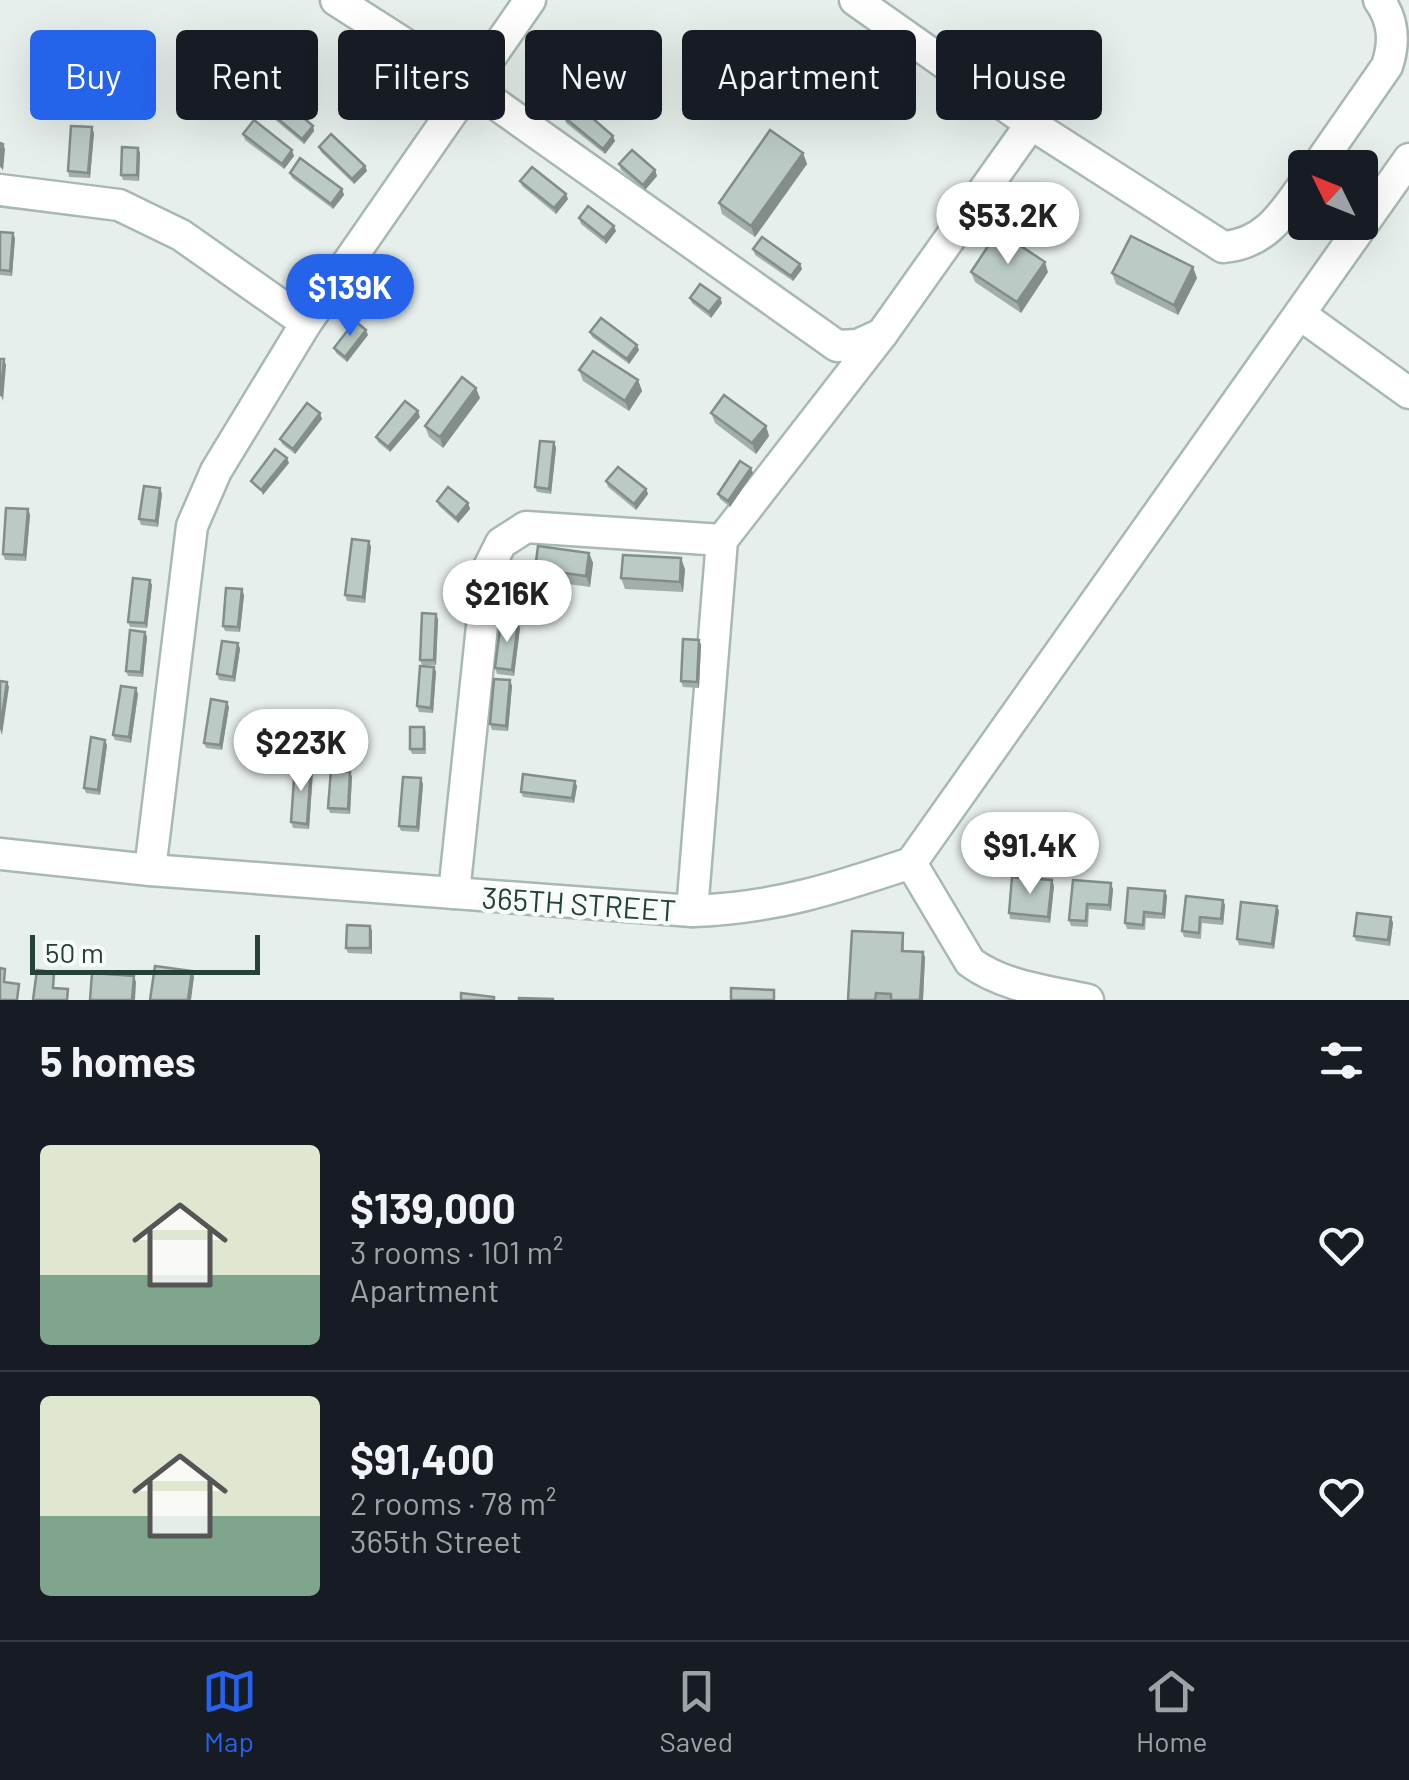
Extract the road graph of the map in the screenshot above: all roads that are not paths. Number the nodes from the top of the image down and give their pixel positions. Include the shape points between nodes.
1 (336, 0) edge
2 (530, 0) edge
3 (1379, 0) edge
4 (863, 2) edge
5 (383, 30) edge
6 (505, 38) edge
7 (505, 110) edge
8 (449, 120) edge
9 (1030, 124) junction
10 (1329, 150) edge
11 (1409, 159) edge
12 (0, 190) edge
13 (1288, 204) edge
14 (1301, 314) junction
15 (306, 322) junction
16 (882, 334) junction
17 (1409, 393) edge
18 (722, 540) junction
19 (0, 854) edge
20 (912, 863) junction
21 (150, 870) junction
22 (454, 893) junction
23 (692, 911) junction
24 (1088, 1000) edge

1 - 5 street
2 - 6 street
3 - 10 street via 1393,50
4 - 9 street
7 - 16 street via 836,346
8 - 15 street
9 - 13 street via 1222,247 1240,246 1267,231
9 - 16 street
11 - 14 street
12 - 15 street via 119,205 180,234
14 - 17 street
14 - 20 street
15 - 21 street via 216,471 192,526
16 - 18 street
18 - 22 street via 526,527 501,544 488,569
18 - 23 street
19 - 21 street, 365TH STREET
20 - 23 street, 365TH STREET via 808,896
20 - 24 street via 970,962 1017,985
21 - 22 street, 365TH STREET
22 - 23 street, 365TH STREET

